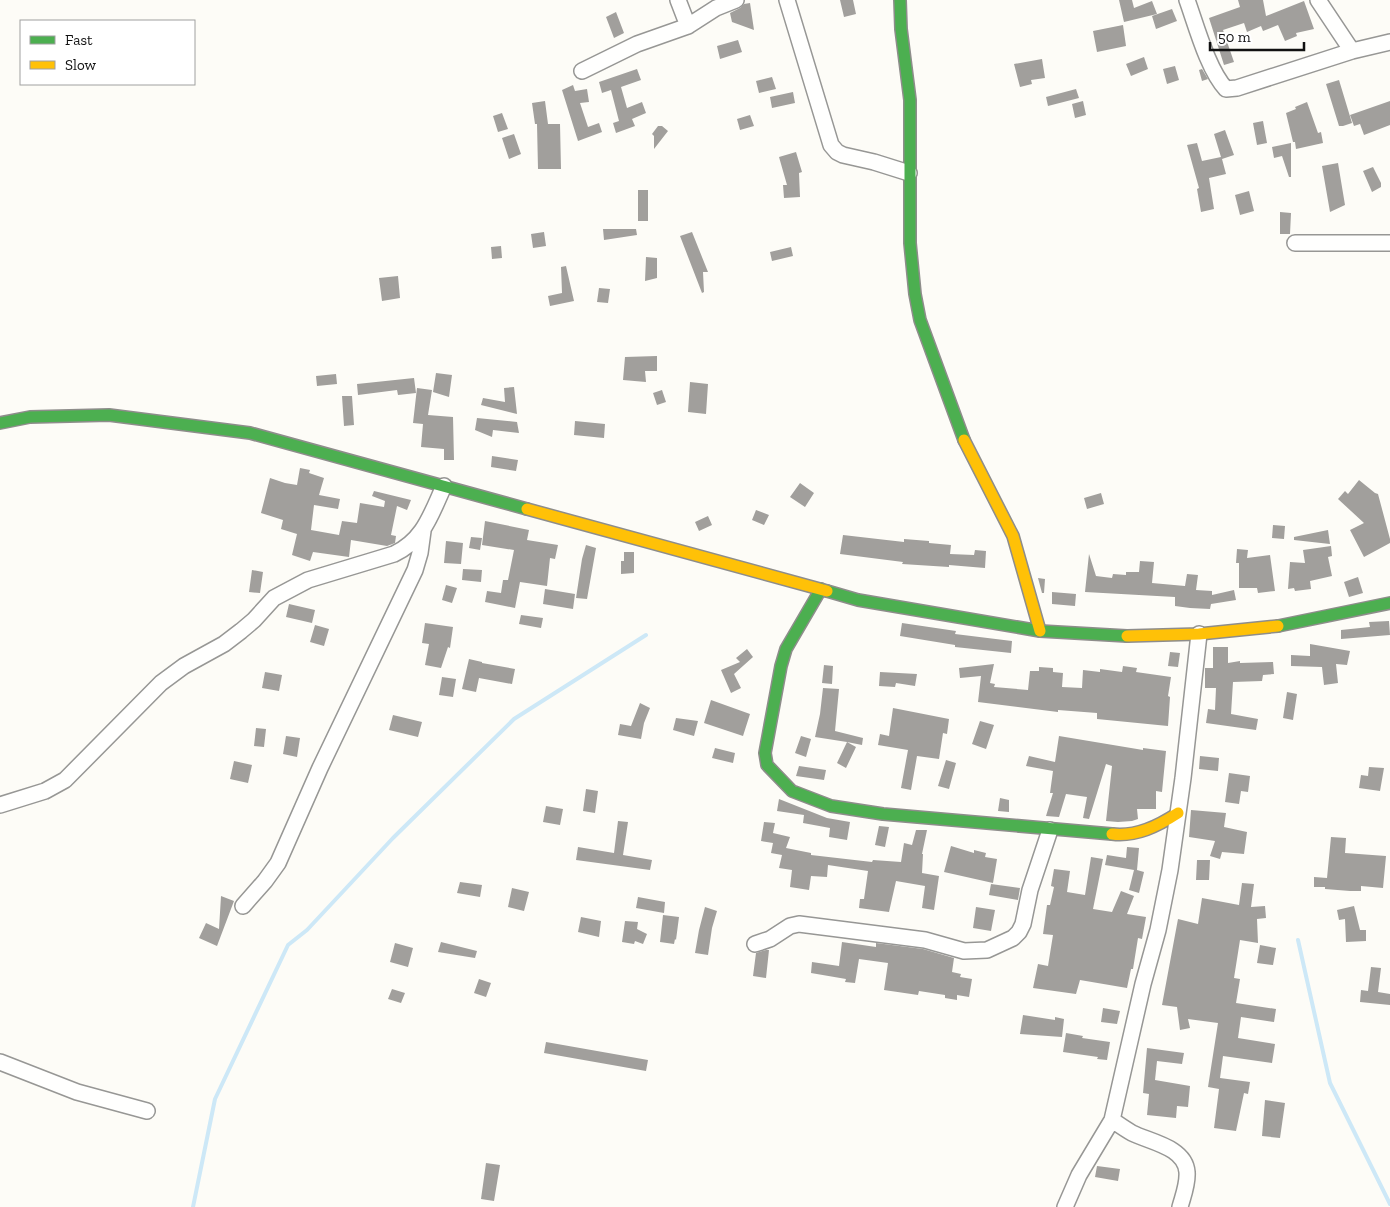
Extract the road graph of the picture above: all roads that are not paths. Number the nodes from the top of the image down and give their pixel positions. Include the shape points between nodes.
1 (678, 0) edge
2 (736, 0) edge
3 (787, 0) edge
4 (900, 0) edge
5 (1187, 0) edge
6 (1318, 0) edge
7 (688, 26) junction
8 (1390, 42) edge
9 (1352, 51) junction
10 (582, 71) dead end
11 (908, 173) junction
12 (1390, 243) edge
13 (1295, 244) dead end
14 (0, 423) edge
15 (444, 486) junction
16 (424, 531) junction
17 (822, 589) junction
18 (1390, 603) edge
19 (1040, 631) junction
20 (1199, 634) junction
21 (0, 805) edge
22 (1178, 813) junction
23 (1050, 830) junction
24 (243, 906) dead end
25 (755, 944) dead end
26 (0, 1062) edge
27 (147, 1111) dead end
28 (1112, 1120) junction
29 (1065, 1207) edge
30 (1180, 1207) edge

1 - 7 street
2 - 7 street
3 - 11 street via 836,152
4 - 11 main road via 901,39 910,102
5 - 9 street via 1209,60 1226,89
6 - 9 street
7 - 10 street via 637,44
8 - 9 street
11 - 19 main road via 912,280 920,320 960,432 1013,536
12 - 13 street
14 - 15 main road via 30,417 110,416 250,433
15 - 16 street
15 - 17 main road
16 - 21 street via 403,550 308,580 274,598 242,631 161,683 65,780 45,791
16 - 24 street via 415,570 278,863
17 - 19 main road via 858,600
17 - 23 main road via 786,649 765,753 767,765 787,787 831,806
18 - 20 main road via 1285,625
19 - 20 main road via 1119,636
20 - 22 street
22 - 23 main road via 1144,832 1133,834
22 - 28 street via 1158,930
23 - 25 street via 1019,932 987,950 964,951 919,939 798,924
26 - 27 street via 77,1092
28 - 29 street via 1079,1175
28 - 30 street via 1132,1133 1174,1151 1181,1158 1187,1173

